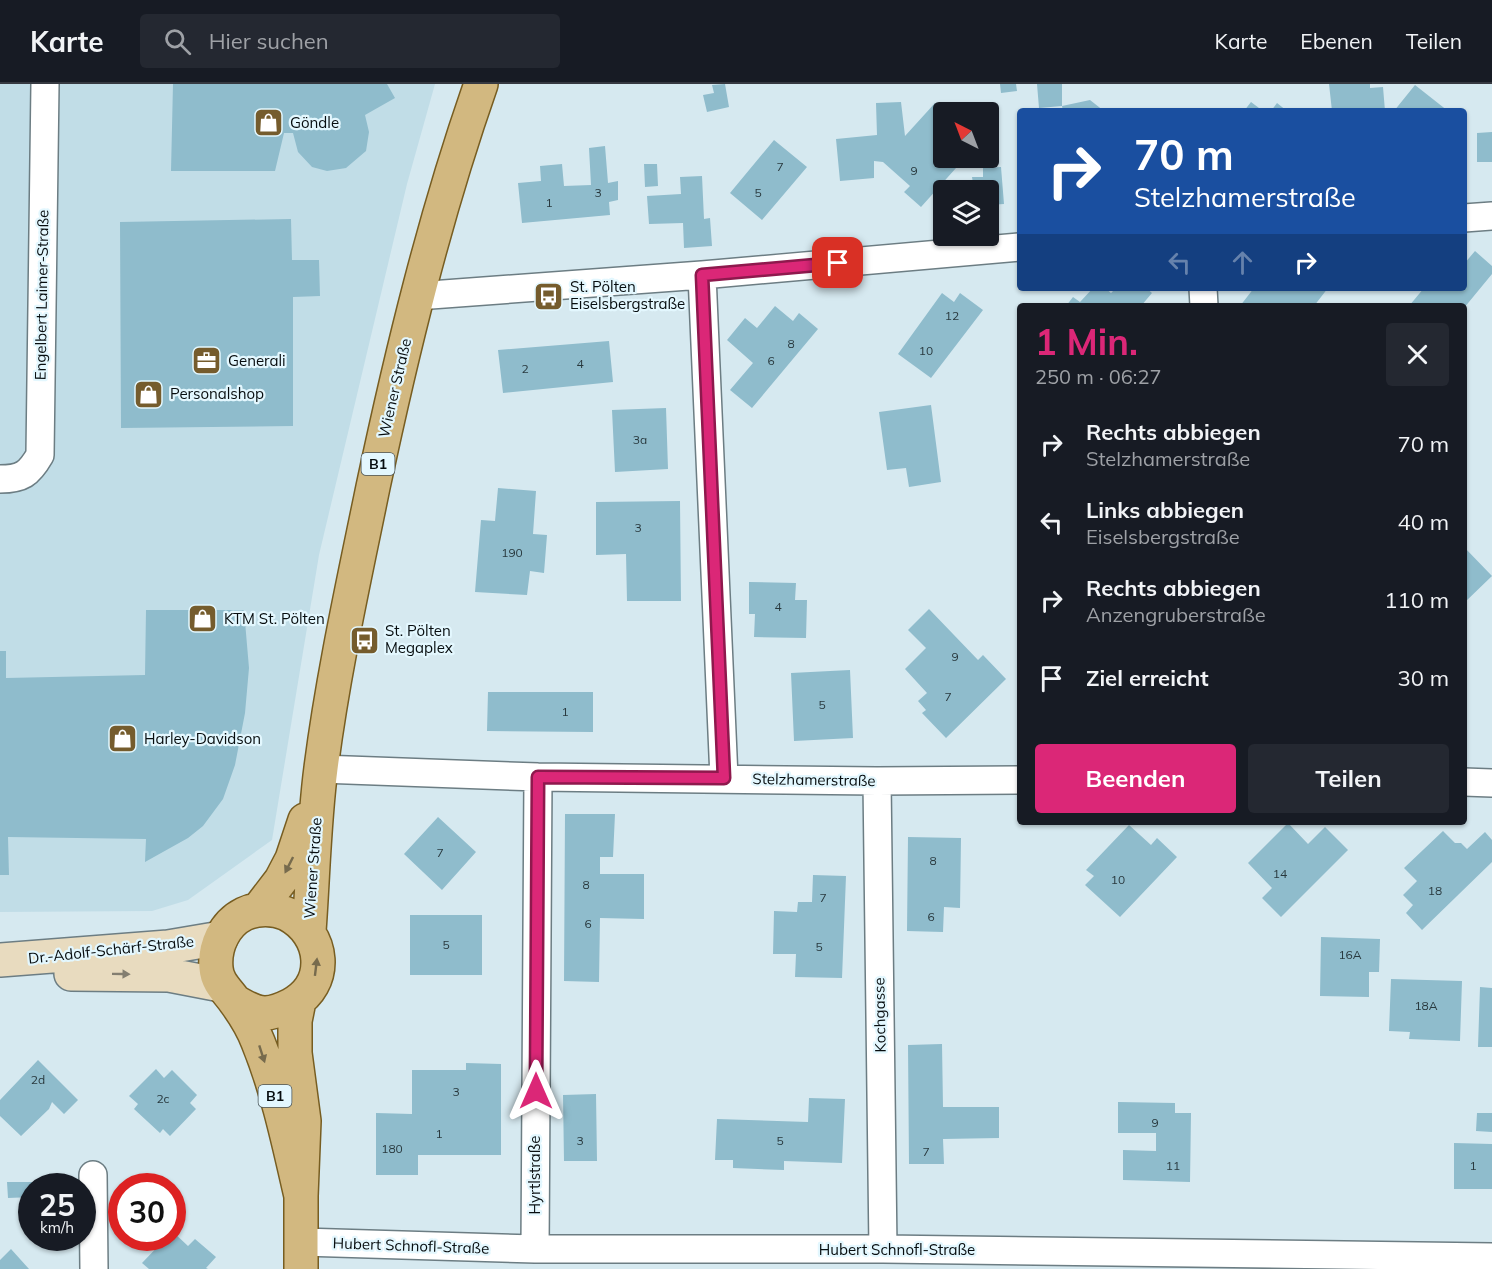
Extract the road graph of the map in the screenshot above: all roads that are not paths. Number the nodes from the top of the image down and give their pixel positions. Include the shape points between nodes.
1 (45, 84) edge
2 (480, 84) edge
3 (1492, 216) edge
4 (1467, 218) edge
5 (1017, 247) edge
6 (702, 275) junction
7 (417, 296) junction
8 (0, 479) edge
9 (321, 769) junction
10 (538, 777) junction
11 (724, 778) junction
12 (1017, 780) edge
13 (877, 782) junction
14 (1467, 782) edge
15 (1492, 783) edge
16 (258, 909) junction
17 (309, 931) junction
18 (221, 938) junction
19 (0, 960) edge
20 (0, 973) edge
21 (228, 993) junction
22 (299, 1001) junction
23 (301, 1196) junction
24 (535, 1249) junction
25 (883, 1249) junction
26 (94, 1251) edge
27 (301, 1255) edge
28 (1492, 1257) edge
29 (730, 1259) edge
30 (94, 1269) edge

1 - 8 street, Engelbert Laimer-Straße via 40,455 31,471 15,479
2 - 7 main road, Wiener Straße / B1
3 - 4 street
5 - 6 street
6 - 7 street
6 - 11 street
7 - 9 main road, Wiener Straße / B1 via 350,597
9 - 10 street, Stelzhamerstraße
9 -> 16 main road, Wiener Straße / B1 via 292,860
9 - 17 main road, Wiener Straße / B1
10 - 11 street, Stelzhamerstraße
10 - 24 street, Hyrtlstraße
11 - 13 street, Stelzhamerstraße
12 - 13 street, Stelzhamerstraße
13 - 25 street, Kochgasse
14 - 15 street
16 - 17 main road via 279,910
16 - 18 main road, B1 via 229,925
22 -> 17 main road, B1 via 311,987 317,971 317,947
18 - 19 street, Dr.-Adolf-Schärf-Straße via 168,947
18 - 21 main road, B1 via 216,970
20 -> 21 street, Dr.-Adolf-Schärf-Straße via 169,975
21 - 22 main road via 252,1011 266,1013
21 -> 23 main road, B1 via 258,1041
22 - 23 main road, B1 via 295,1053 304,1121
23 - 27 main road, B1
24 - 27 street, Hubert Schnofl-Straße
24 - 29 street, Hubert Schnofl-Straße
25 - 28 street, Hubert Schnofl-Straße
25 - 29 street, Hubert Schnofl-Straße
26 - 30 street

